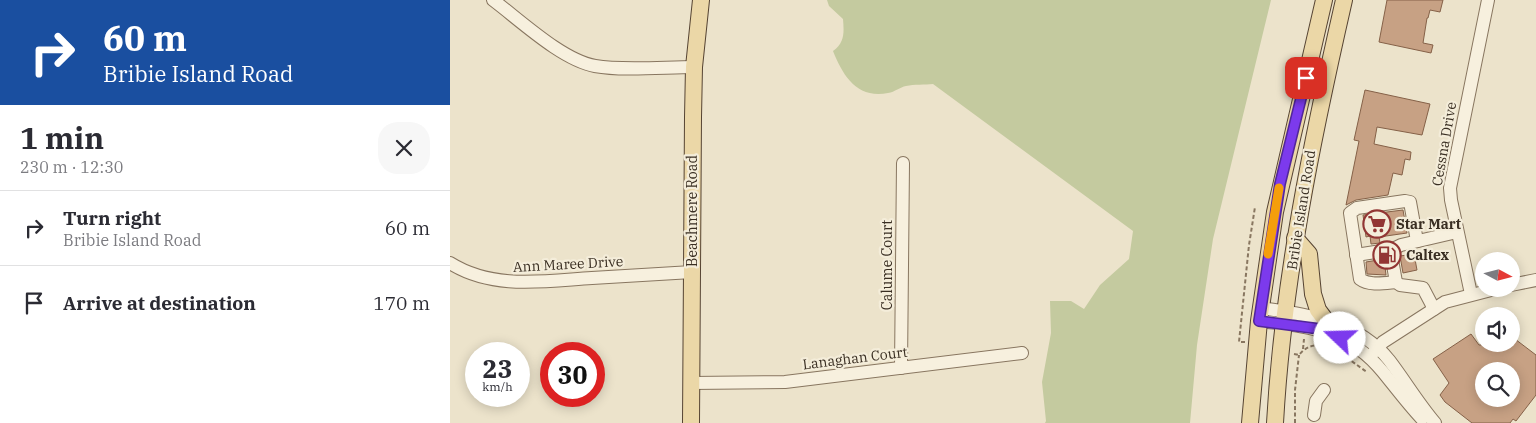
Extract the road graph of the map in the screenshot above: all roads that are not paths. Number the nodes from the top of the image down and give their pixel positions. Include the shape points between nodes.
1 (493, 0) edge
2 (701, 0) edge
3 (1324, 0) edge
4 (1344, 0) edge
5 (1488, 0) edge
6 (694, 67) junction
7 (902, 163) dead end
8 (1457, 232) junction
9 (1295, 238) junction
10 (1417, 241) junction
11 (1391, 254) junction
12 (1356, 255) junction
13 (450, 262) edge
14 (692, 272) junction
15 (1536, 280) edge
16 (1396, 282) junction
17 (1520, 283) edge
18 (1475, 293) edge
19 (1471, 294) junction
20 (1434, 309) junction
21 (1260, 314) junction
22 (1284, 318) junction
23 (1324, 318) junction
24 (1022, 352) dead end
25 (1373, 352) junction
26 (901, 368) junction
27 (691, 382) junction
28 (1324, 390) dead end
29 (1314, 415) dead end
30 (691, 423) edge
31 (1250, 423) edge
32 (1275, 423) edge
33 (1426, 423) edge
34 (1434, 423) edge

1 - 6 street via 560,50 582,62 606,67
2 - 6 main road, Beachmere Road
3 - 21 main road, Bribie Island Road via 1280,184
4 - 9 main road, Bribie Island Road via 1312,140
5 - 8 street, Cessna Drive via 1451,183
6 - 14 main road, Beachmere Road
7 - 26 street, Calume Court
8 - 10 street
8 - 19 street, Cessna Drive
9 - 22 main road, Bribie Island Road
9 - 23 main road via 1309,254 1315,299
10 - 11 street via 1393,249
10 - 12 street via 1410,202 1357,208 1350,213
11 - 12 street via 1383,250
11 - 16 street
12 - 16 street via 1360,279 1364,282
13 - 14 street, Ann Maree Drive via 482,277 513,282
14 - 27 main road, Beachmere Road
15 - 17 street
16 - 20 street via 1423,288
18 - 19 street
19 - 20 street via 1452,299
20 - 25 street
21 - 22 street
21 - 31 main road, Bribie Island Road
22 - 23 street
22 - 25 street
22 - 32 main road, Bribie Island Road
23 - 25 street via 1344,325
24 - 26 street, Lanaghan Court
25 - 33 street
25 - 34 street via 1388,359
26 - 27 street, Lanaghan Court via 785,382
27 - 30 main road, Beachmere Road
28 - 29 street via 1316,401

